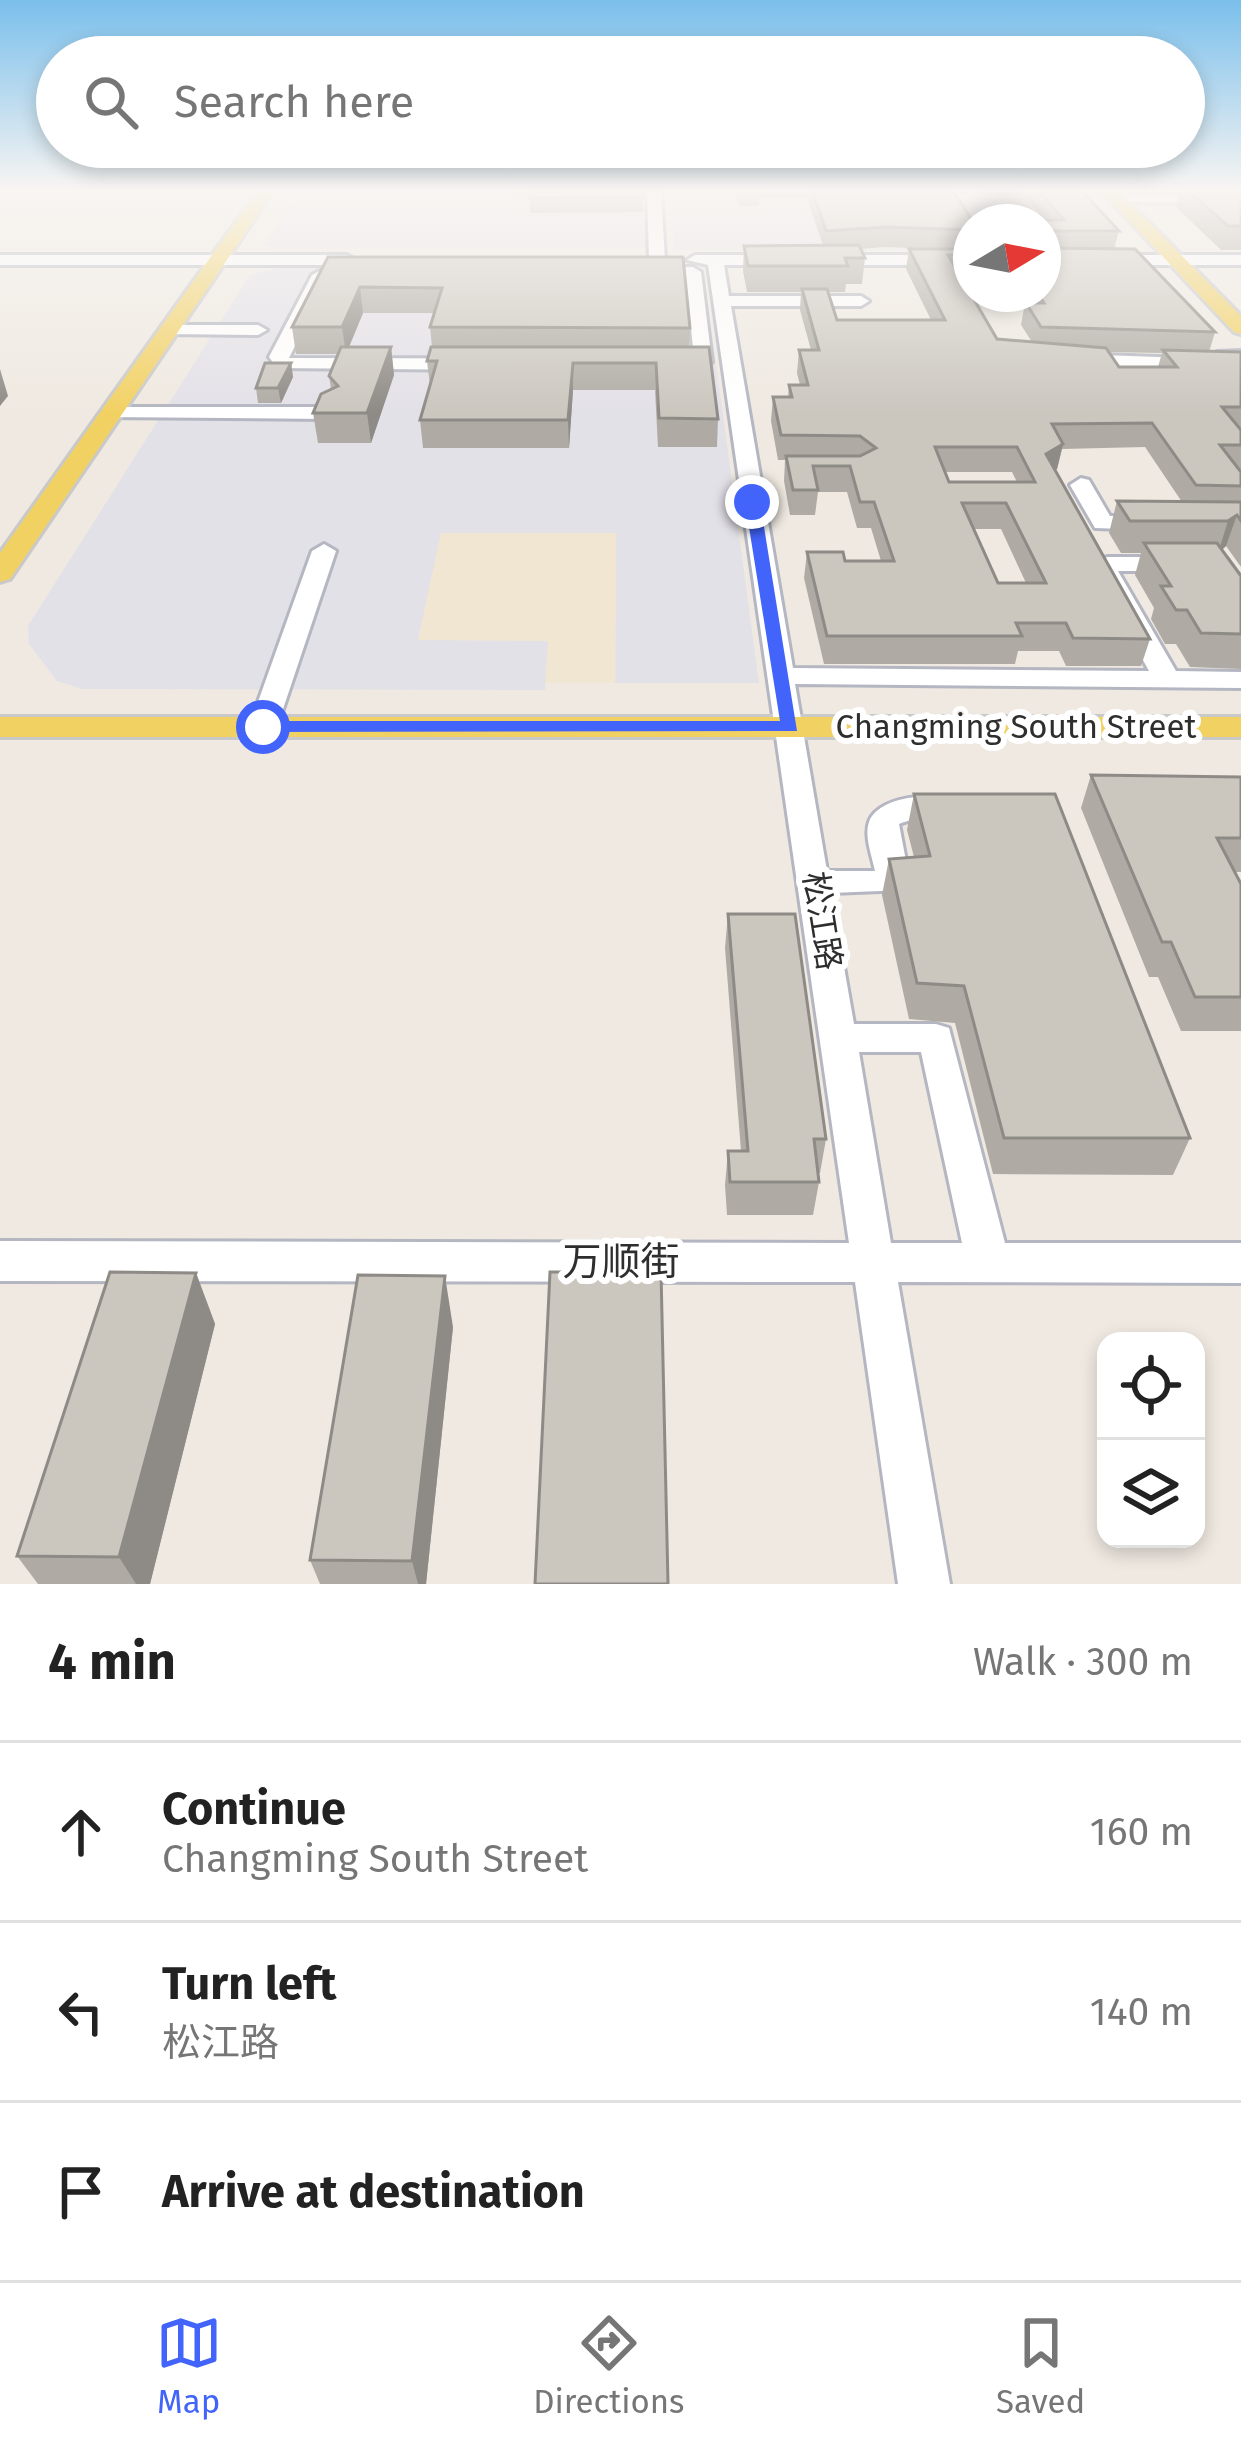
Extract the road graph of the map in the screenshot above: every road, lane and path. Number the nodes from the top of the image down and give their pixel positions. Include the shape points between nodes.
1 (207, 266) edge
2 (208, 266) edge
3 (716, 266) edge
4 (1187, 266) edge
5 (1189, 266) edge
6 (721, 301) junction
7 (861, 301) dead end
8 (1241, 312) edge
9 (297, 319) junction
10 (1241, 328) edge
11 (258, 329) junction
12 (170, 330) junction
13 (284, 344) junction
14 (1241, 356) edge
15 (1058, 359) edge
16 (112, 413) junction
17 (328, 413) edge
18 (1081, 485) dead end
19 (1172, 523) edge
20 (0, 542) edge
21 (324, 551) dead end
22 (0, 573) edge
23 (1241, 595) edge
24 (782, 676) junction
25 (1167, 680) junction
26 (1241, 680) edge
27 (0, 727) edge
28 (263, 727) junction
29 (1241, 727) edge
30 (792, 735) junction
31 (0, 742) edge
32 (1241, 742) edge
33 (973, 809) edge
34 (816, 882) junction
35 (840, 1038) junction
36 (0, 1261) edge
37 (875, 1262) junction
38 (988, 1262) junction
39 (1241, 1263) edge
40 (925, 1584) edge

1 - 20 main road
2 - 12 main road
3 - 6 street, 松江路
4 - 10 main road
5 - 8 main road
6 - 7 street
6 - 24 street, 松江路 via 759,470
9 - 11 street
9 - 13 street
9 - 13 street via 328,272 693,272 703,362 294,365 278,357
11 - 12 street
11 - 13 street
12 - 16 main road
14 - 15 street via 1223,356 1232,365
16 - 17 street
16 - 22 main road
18 - 19 street via 1103,523
21 - 28 street
23 - 25 street via 1219,564 1108,564
24 - 25 street
24 - 30 street, 松江路
25 - 26 street
27 - 28 main road, Changming South Street
28 - 30 main road, Changming South Street
29 - 30 main road, Changming South Street
30 - 31 main road, Changming South Street
30 - 32 main road, Changming South Street
30 - 34 street, 松江路
33 - 34 street via 904,809 886,818 894,882
34 - 35 street, 松江路
35 - 37 street, 松江路
35 - 38 street via 936,1038
36 - 37 street, 万顺街
37 - 38 street, 万顺街
37 - 40 street, 松江路
38 - 39 street, 万顺街

